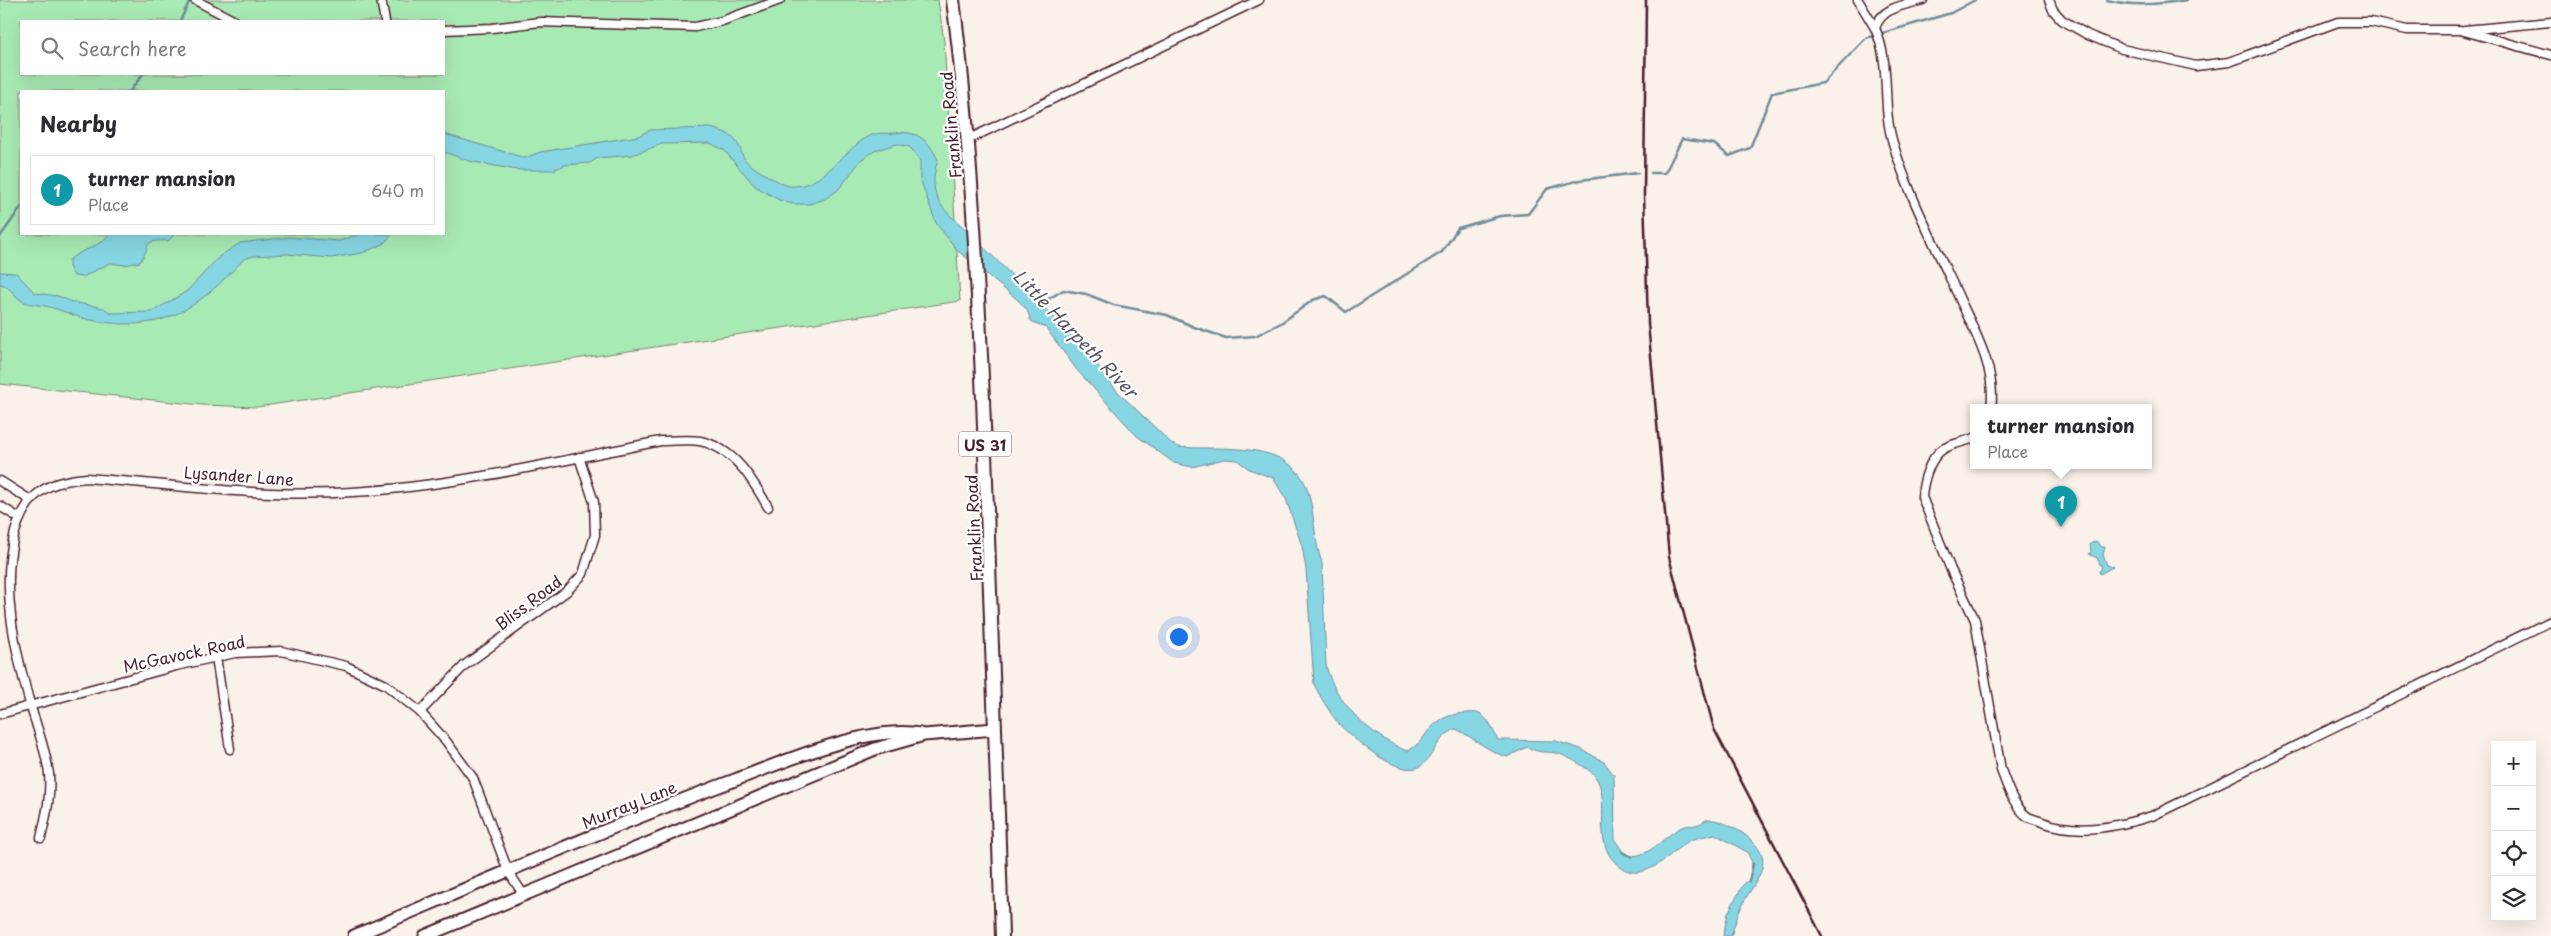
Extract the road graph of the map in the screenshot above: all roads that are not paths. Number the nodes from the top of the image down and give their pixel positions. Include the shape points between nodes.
1 (195, 0) edge
2 (381, 0) edge
3 (780, 0) edge
4 (953, 0) edge
5 (1259, 0) edge
6 (1858, 0) edge
7 (1923, 0) edge
8 (2049, 0) edge
9 (233, 20) edge
10 (385, 20) edge
11 (2551, 22) edge
12 (1875, 28) junction
13 (445, 30) edge
14 (2460, 30) junction
15 (2551, 55) edge
16 (967, 140) junction
17 (1991, 404) edge
18 (1970, 439) edge
19 (580, 457) junction
20 (0, 481) edge
21 (30, 500) junction
22 (0, 506) edge
23 (768, 506) dead end
24 (19, 518) junction
25 (2551, 621) edge
26 (216, 657) junction
27 (30, 705) junction
28 (420, 712) junction
29 (0, 714) edge
30 (995, 729) junction
31 (924, 735) junction
32 (230, 749) dead end
33 (40, 838) dead end
34 (508, 870) junction
35 (523, 894) junction
36 (354, 936) edge
37 (425, 936) edge
38 (1002, 936) edge

1 - 9 street
2 - 10 street
3 - 13 street via 695,27 540,22
4 - 16 main road, Franklin Road / US 31
5 - 16 street
6 - 12 street
7 - 12 street via 1886,12 1878,18
8 - 14 street via 2062,20 2088,35 2122,49 2196,66 2228,62 2338,22 2371,22 2407,30
11 - 14 street
12 - 17 street via 1884,46 1892,142 1984,353 1992,386
14 - 15 street
16 - 30 main road, Franklin Road / US 31 via 979,303
18 - 25 street via 1943,449 1935,457 1923,484 1922,496 1975,620 2001,770 2007,788 2028,817 2059,828 2095,829 2152,816
19 - 21 street, Lysander Lane via 431,485 351,492 278,492 87,478 63,480
19 - 23 street, Lysander Lane via 662,441 700,441 726,451 752,479
19 - 28 street, Bliss Road via 594,502 595,535 583,574 567,591 465,665
20 - 21 street
21 - 24 street, Lysander Lane
22 - 24 street
24 - 27 street, Lysander Lane via 8,556 8,597
26 - 27 street, McGavock Road
26 - 28 street, McGavock Road via 281,651 346,666 386,685
26 - 32 street
27 - 29 street, McGavock Road
27 - 33 street, Lysander Lane via 44,746 48,773 50,800
28 - 34 street, McGavock Road via 473,778
30 - 31 main road, Murray Lane
30 - 38 main road, Franklin Road / US 31
31 - 34 main road, Murray Lane via 904,731 833,745 636,817
31 - 35 main road, Murray Lane via 875,749
34 - 35 street, McGavock Road
34 - 36 main road, Murray Lane
35 - 37 main road, Murray Lane

